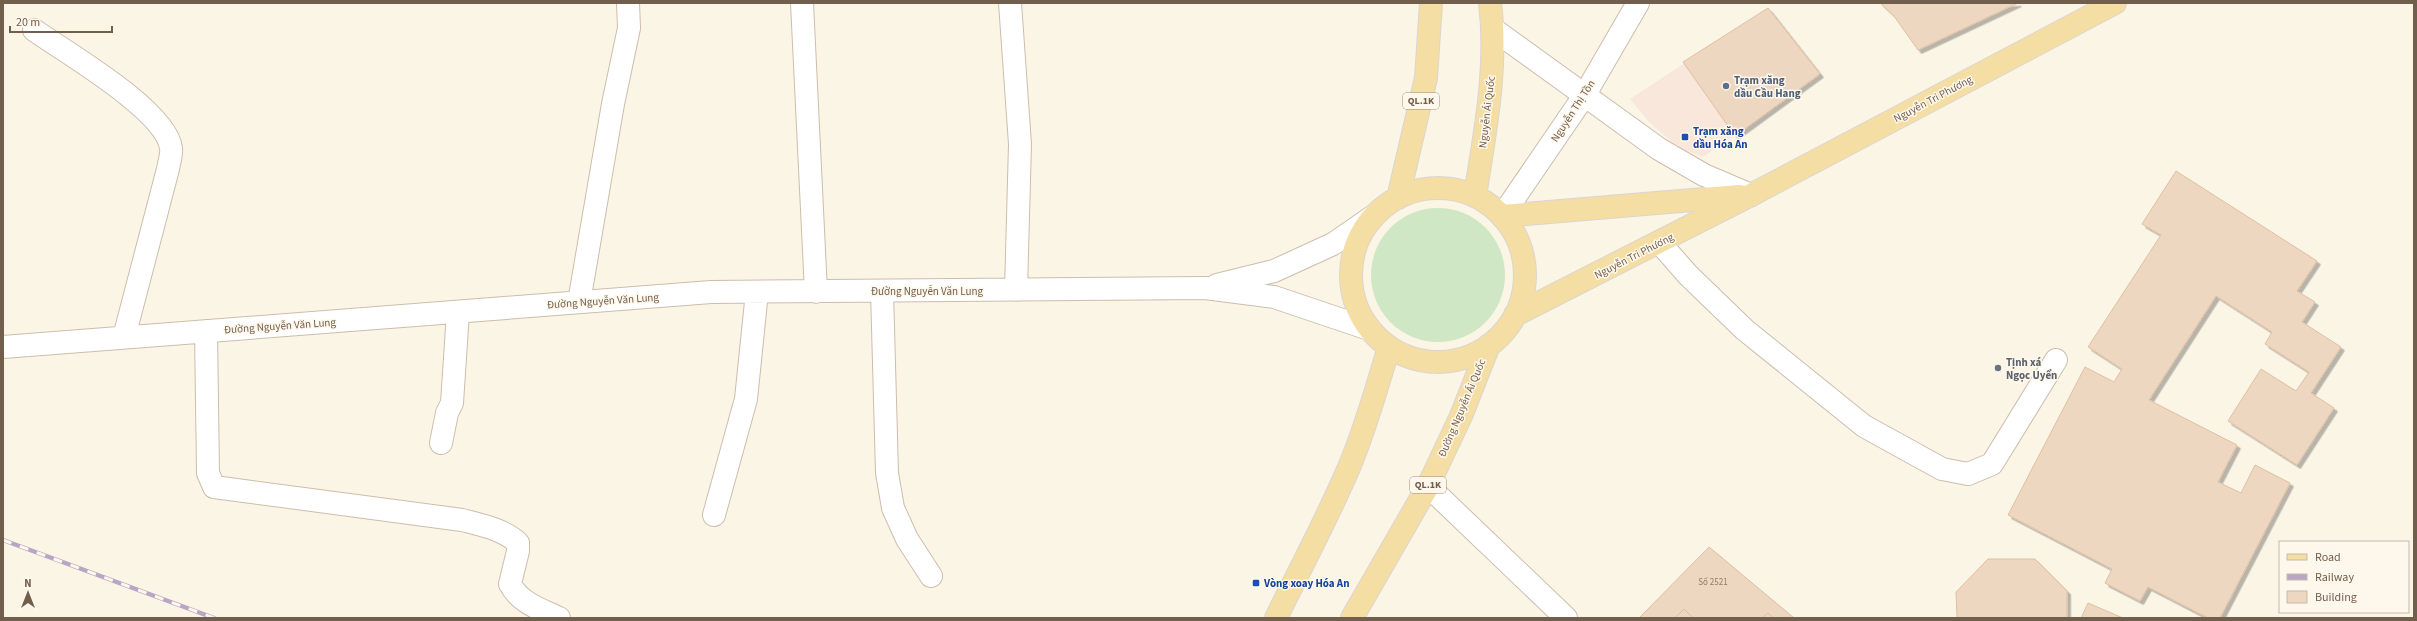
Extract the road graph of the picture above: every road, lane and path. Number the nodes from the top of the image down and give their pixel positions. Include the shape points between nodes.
1 (628, 3) edge
2 (802, 3) edge
3 (1010, 3) edge
4 (1431, 3) edge
5 (1490, 3) edge
6 (1638, 3) edge
7 (2115, 3) edge
8 (1493, 29) junction
9 (34, 30) dead end
10 (1584, 96) junction
11 (1751, 195) junction
12 (1475, 196) junction
13 (1398, 198) junction
14 (1502, 216) junction
15 (1372, 217) junction
16 (1660, 243) junction
17 (1205, 288) junction
18 (1016, 290) junction
19 (882, 291) junction
20 (757, 292) junction
21 (816, 292) junction
22 (579, 302) junction
23 (458, 312) junction
24 (1515, 315) junction
25 (1369, 330) junction
26 (206, 331) junction
27 (124, 337) junction
28 (1489, 345) junction
29 (3, 346) edge
30 (1389, 347) junction
31 (2056, 360) dead end
32 (441, 443) dead end
33 (1428, 486) junction
34 (714, 515) dead end
35 (931, 576) dead end
36 (559, 618) edge
37 (1276, 618) edge
38 (1352, 618) edge
39 (1566, 618) edge

1 - 22 street via 629,28 613,104
2 - 21 street
3 - 18 street via 1020,144
4 - 13 main road, QL.1K via 1426,78
5 - 8 main road, Nguyễn Ái Quốc
6 - 10 street, Nguyễn Thị Tồn
7 - 11 main road, Nguyễn Tri Phương
8 - 10 street
8 - 12 main road, Nguyễn Ái Quốc via 1491,94
9 - 27 street via 120,89 160,124 171,148 168,169
10 - 11 street via 1660,149 1704,175
10 - 14 street, Nguyễn Thị Tồn
11 - 14 main road, Nguyễn Tri Phương
11 - 16 main road, Nguyễn Tri Phương
12 - 13 main road via 1449,189 1423,189
12 - 14 main road
13 - 15 main road
14 - 24 main road via 1520,247 1525,281
15 - 17 street, Đường Nguyễn Văn Lung via 1333,244 1274,271
15 - 25 main road via 1356,243 1350,273 1354,303
16 - 24 main road, Nguyễn Tri Phương
16 - 31 street via 1688,275 1745,330 1864,426 1942,469 1968,474 1992,464
17 - 18 street, Đường Nguyễn Văn Lung
17 - 25 street, Đường Nguyễn Văn Lung via 1274,297
18 - 19 street, Đường Nguyễn Văn Lung
19 - 21 street, Đường Nguyễn Văn Lung
19 - 35 street via 887,473 893,508 907,539
20 - 21 street, Đường Nguyễn Văn Lung
20 - 22 street, Đường Nguyễn Văn Lung via 711,292
20 - 34 street via 746,399
22 - 23 street, Đường Nguyễn Văn Lung
23 - 26 street, Đường Nguyễn Văn Lung
23 - 32 street via 452,403 447,413
24 - 28 main road via 1505,332
25 - 30 main road
26 - 27 street, Đường Nguyễn Văn Lung
26 - 36 street via 208,473 214,487 462,520 497,530 518,543 510,584 515,594 526,603
27 - 29 street, Đường Nguyễn Văn Lung
28 - 30 main road via 1450,361 1428,362
28 - 33 main road, Đường Nguyễn Ái Quốc / QL.1K via 1461,416
30 - 37 main road via 1367,420 1350,465
33 - 38 main road, Đường Nguyễn Ái Quốc / QL.1K
33 - 39 street

